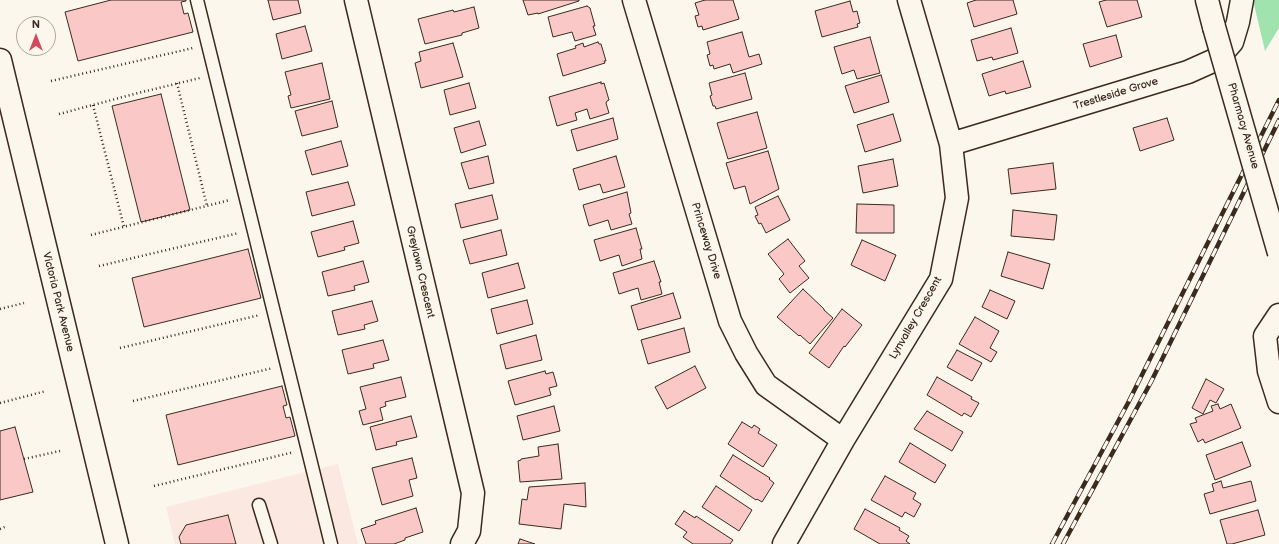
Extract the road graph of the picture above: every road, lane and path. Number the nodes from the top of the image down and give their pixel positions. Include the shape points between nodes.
1 (197, 0) edge
2 (356, 0) edge
3 (634, 0) edge
4 (909, 0) edge
5 (1207, 0) edge
6 (1242, 0) edge
7 (208, 44) junction
8 (0, 60) edge
9 (216, 74) junction
10 (51, 81) dead end
11 (177, 83) junction
12 (93, 105) junction
13 (59, 114) dead end
14 (951, 144) junction
15 (246, 197) junction
16 (207, 206) junction
17 (124, 227) junction
18 (254, 229) junction
19 (91, 235) dead end
20 (1279, 253) edge
21 (99, 266) dead end
22 (24, 303) dead end
23 (0, 308) edge
24 (274, 312) junction
25 (1279, 315) edge
26 (120, 348) dead end
27 (287, 365) junction
28 (46, 391) dead end
29 (133, 401) dead end
30 (1279, 402) edge
31 (0, 403) edge
32 (843, 440) junction
33 (308, 449) junction
34 (60, 451) dead end
35 (24, 459) dead end
36 (154, 486) dead end
37 (259, 504) dead end
38 (7, 526) dead end
39 (0, 529) edge
40 (117, 544) edge
41 (271, 544) edge
42 (331, 544) edge
43 (462, 544) edge
44 (784, 544) edge

1 - 7 lane
2 - 43 street, Greylawn Crescent via 473,493 469,532
3 - 32 street, Princeway Drive via 730,321 766,385
4 - 14 street, Lynvalley Crescent
5 - 20 street, Pharmacy Avenue, bridge
6 - 14 street, Trestleside Grove via 1232,42 1217,59 1188,72
7 - 9 lane
7 - 10 path
8 - 40 street, Victoria Park Avenue
9 - 11 path
9 - 15 lane
11 - 12 path
11 - 16 path
12 - 13 path
12 - 17 path
14 - 32 street, Lynvalley Crescent via 957,198 941,279
15 - 16 path
15 - 18 lane
16 - 17 path
17 - 19 path
18 - 21 path
18 - 24 lane
22 - 23 path
24 - 26 path
24 - 27 lane
25 - 30 street via 1265,336 1269,371
27 - 29 path
27 - 33 lane
28 - 31 path
32 - 44 street, Lynvalley Crescent
33 - 36 path
33 - 42 lane
34 - 35 path
37 - 41 lane
38 - 39 path

